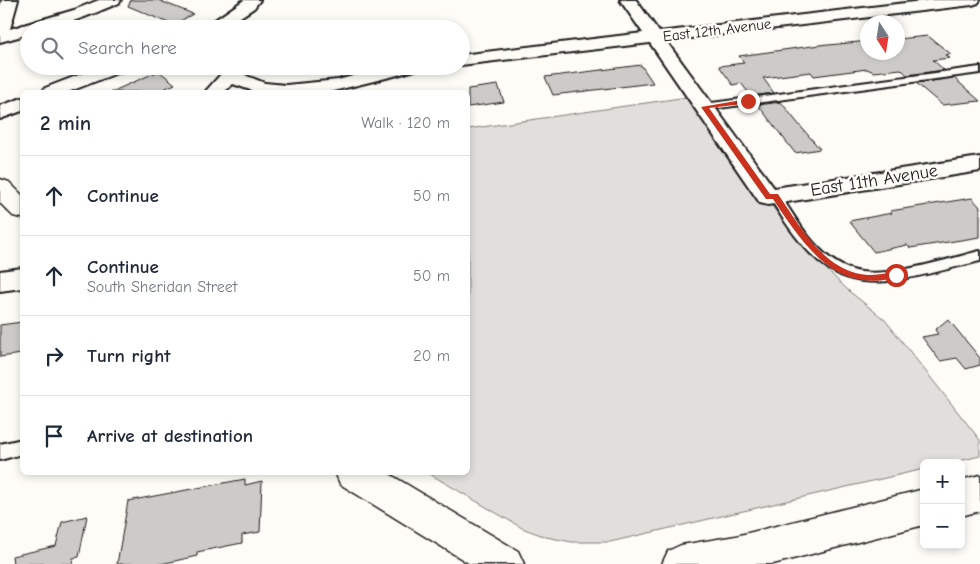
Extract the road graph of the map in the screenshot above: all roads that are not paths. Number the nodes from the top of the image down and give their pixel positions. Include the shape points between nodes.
1 (10, 0) edge
2 (113, 0) edge
3 (252, 0) edge
4 (628, 0) edge
5 (972, 0) edge
6 (55, 20) edge
7 (224, 20) edge
8 (20, 30) edge
9 (0, 35) edge
10 (655, 37) junction
11 (470, 59) edge
12 (980, 70) edge
13 (96, 75) edge
14 (224, 75) edge
15 (235, 75) edge
16 (375, 75) edge
17 (57, 90) edge
18 (215, 90) edge
19 (267, 90) edge
20 (318, 90) edge
21 (20, 105) edge
22 (704, 107) junction
23 (0, 112) edge
24 (980, 164) edge
25 (0, 188) edge
26 (772, 196) junction
27 (20, 207) edge
28 (980, 256) edge
29 (20, 278) edge
30 (0, 282) edge
31 (20, 447) edge
32 (0, 452) edge
33 (357, 475) edge
34 (980, 493) edge
35 (965, 497) edge
36 (920, 508) edge
37 (505, 564) edge
38 (681, 564) edge

1 - 9 street
2 - 6 street
3 - 7 street
4 - 10 street
5 - 10 street, East 12th Avenue
8 - 9 street
10 - 11 street, East 12th Avenue
10 - 22 street
12 - 22 lane
13 - 17 street
14 - 18 street
15 - 19 street
16 - 20 street
21 - 23 street
22 - 26 street
24 - 26 street, East 11th Avenue
25 - 27 street
26 - 28 lane via 825,260 853,276 896,275
29 - 30 street
31 - 32 lane
33 - 37 street
34 - 35 street
36 - 38 street via 736,555

